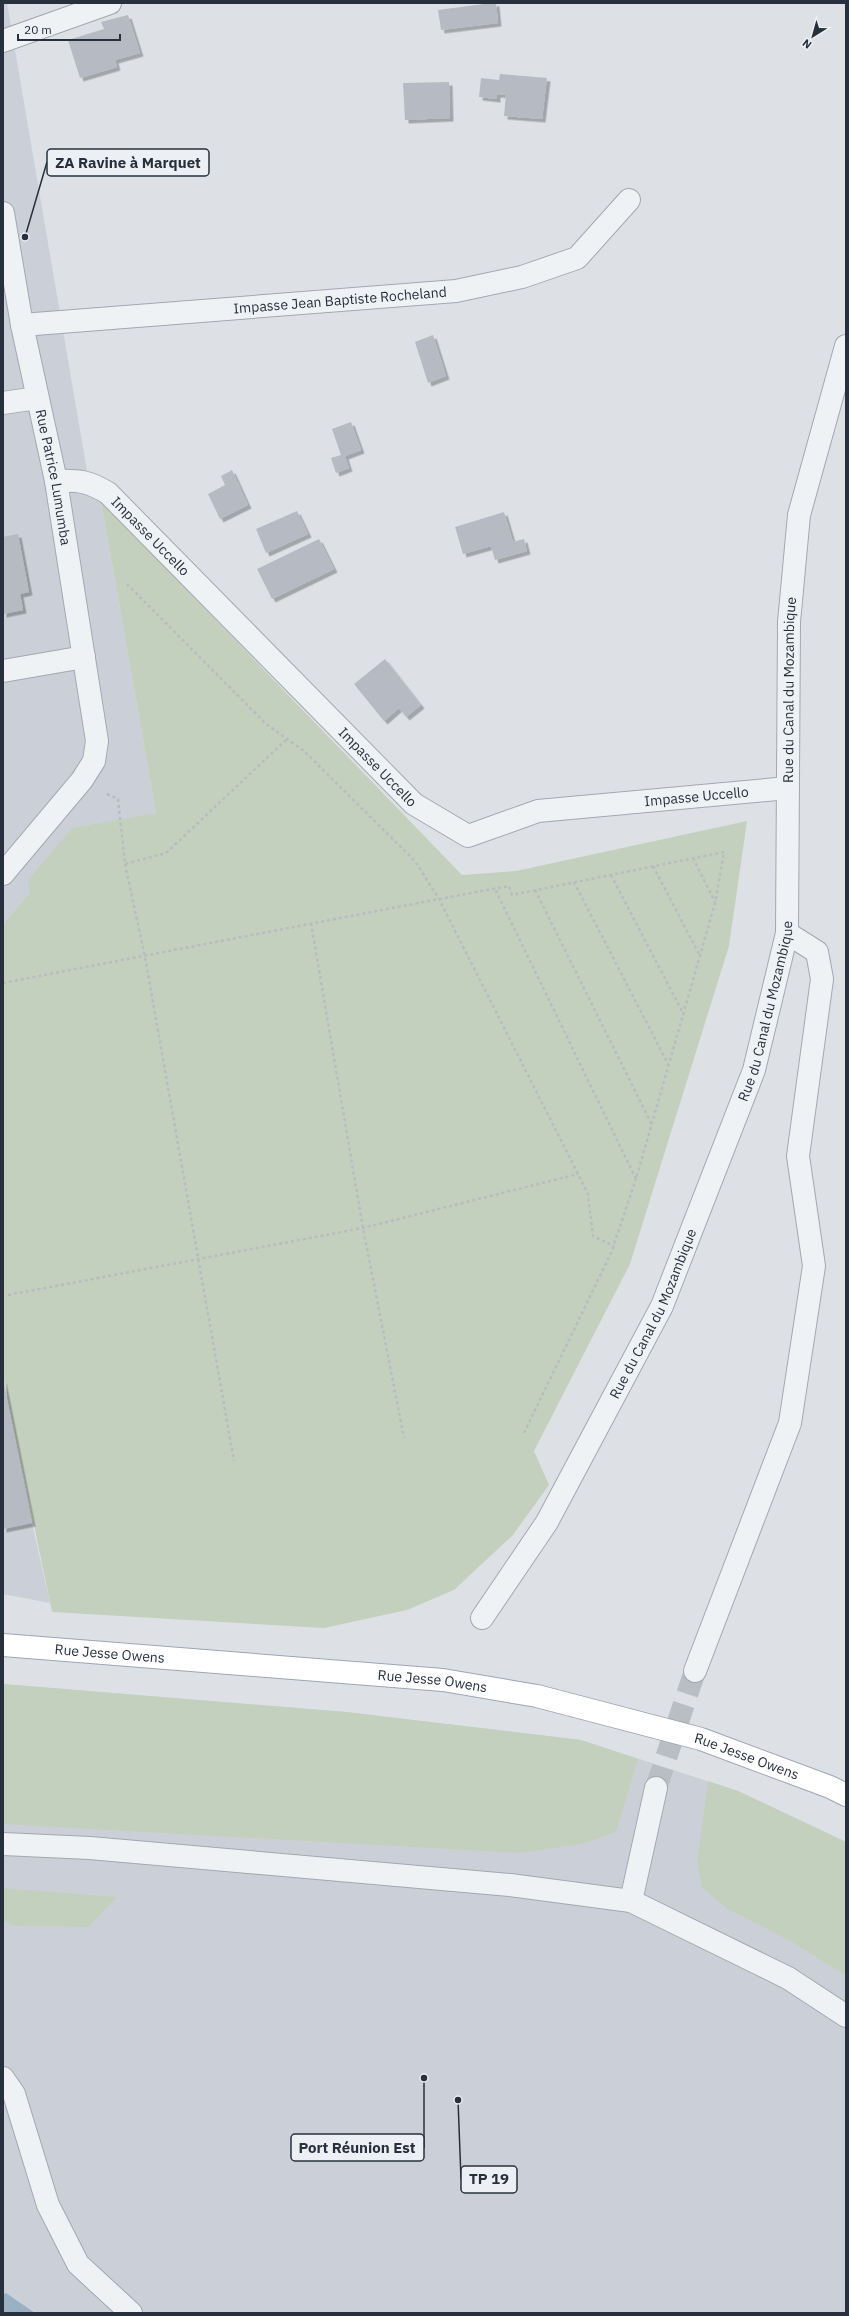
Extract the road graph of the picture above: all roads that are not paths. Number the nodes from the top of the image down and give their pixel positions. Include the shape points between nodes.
1 (110, 3) edge
2 (3, 41) edge
3 (629, 200) dead end
4 (3, 214) edge
5 (22, 325) junction
6 (846, 346) edge
7 (37, 398) junction
8 (3, 403) edge
9 (56, 481) junction
10 (84, 657) junction
11 (3, 672) edge
12 (788, 788) junction
13 (3, 874) edge
14 (787, 933) junction
15 (482, 1618) dead end
16 (3, 1645) edge
17 (695, 1672) tunnel mouth
18 (656, 1788) tunnel mouth
19 (846, 1795) edge
20 (3, 1844) edge
21 (631, 1902) junction
22 (846, 2016) edge
23 (3, 2078) edge
24 (131, 2313) edge

1 - 2 street
3 - 5 street, Impasse Jean Baptiste Rocheland via 577,258 522,277 471,288
4 - 5 street, Rue Patrice Lumumba
5 - 7 street, Rue Patrice Lumumba
6 - 12 street, Rue du Canal du Mozambique via 799,515 789,622
7 - 8 street
7 - 9 street, Rue Patrice Lumumba
9 - 10 street, Rue Patrice Lumumba
9 - 12 street, Impasse Uccello via 79,480 92,483 108,493 414,804 468,836 538,811
10 - 11 street
10 - 13 street, Rue Patrice Lumumba via 97,741 94,761 82,780
12 - 14 street, Rue du Canal du Mozambique
14 - 15 street, Rue du Canal du Mozambique via 754,1070 662,1306 547,1522
14 - 17 street via 817,952 822,979 798,1156 814,1266 790,1422
16 - 19 main road, Rue Jesse Owens via 420,1677 522,1693 701,1739
18 - 21 street
20 - 21 street via 90,1848 510,1885
21 - 22 street via 788,1978
23 - 24 street via 14,2094 48,2205 78,2264

